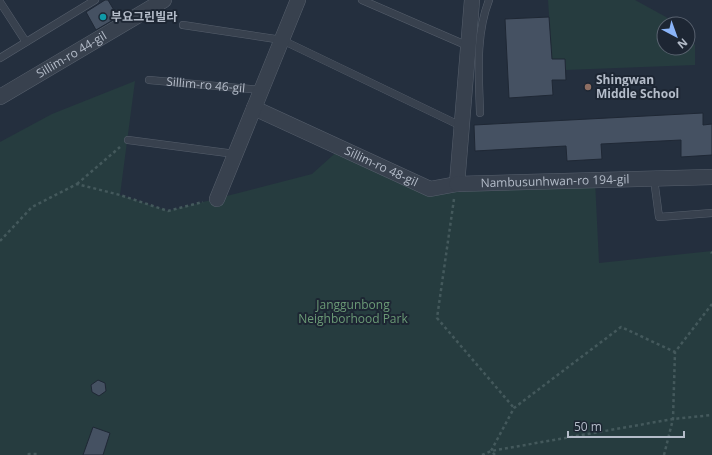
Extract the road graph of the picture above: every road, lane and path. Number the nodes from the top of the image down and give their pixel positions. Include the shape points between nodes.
1 (95, 0) edge
2 (164, 0) edge
3 (298, 0) edge
4 (362, 0) edge
5 (472, 0) edge
6 (489, 0) edge
7 (0, 2) edge
8 (184, 25) dead end
9 (282, 40) junction
10 (26, 42) junction
11 (468, 46) junction
12 (0, 58) edge
13 (150, 80) dead end
14 (261, 90) junction
15 (0, 98) edge
16 (254, 108) junction
17 (480, 113) dead end
18 (461, 126) junction
19 (128, 140) joint
20 (235, 154) junction
21 (712, 177) edge
22 (654, 178) junction
23 (77, 184) junction
24 (457, 184) junction
25 (217, 199) joint
26 (712, 213) edge
27 (0, 241) edge
28 (712, 304) edge
29 (674, 352) junction
30 (514, 408) junction
31 (712, 415) edge
32 (673, 420) junction
33 (491, 451) junction
34 (28, 455) edge
35 (39, 455) edge
36 (482, 455) edge
37 (494, 455) edge
38 (664, 455) edge

1 - 10 lane
2 - 15 street, Sillim-ro 44-gil
3 - 9 street, Sillim-ro 46-gil
4 - 11 lane
5 - 11 street
6 - 17 lane via 481,25
7 - 10 lane
8 - 9 lane
9 - 14 street, Sillim-ro 46-gil
9 - 18 lane
10 - 12 lane
11 - 18 street
13 - 14 lane, Sillim-ro 46-gil
14 - 16 street, Sillim-ro 46-gil
16 - 20 street, Sillim-ro 46-gil
16 - 24 street, Sillim-ro 48-gil via 430,189
18 - 24 street
19 - 20 lane
19 - 23 path
20 - 25 street, Sillim-ro 46-gil
21 - 22 street, Nambusunhwan-ro 194-gil
22 - 24 street, Nambusunhwan-ro 194-gil
22 - 26 lane via 659,217
23 - 25 path via 168,211
23 - 27 path via 32,207
24 - 30 path via 437,318
28 - 29 path
29 - 30 path via 621,327
29 - 32 path
30 - 33 path
31 - 32 path
32 - 33 path
32 - 38 path
33 - 36 path
33 - 37 path
34 - 35 path

